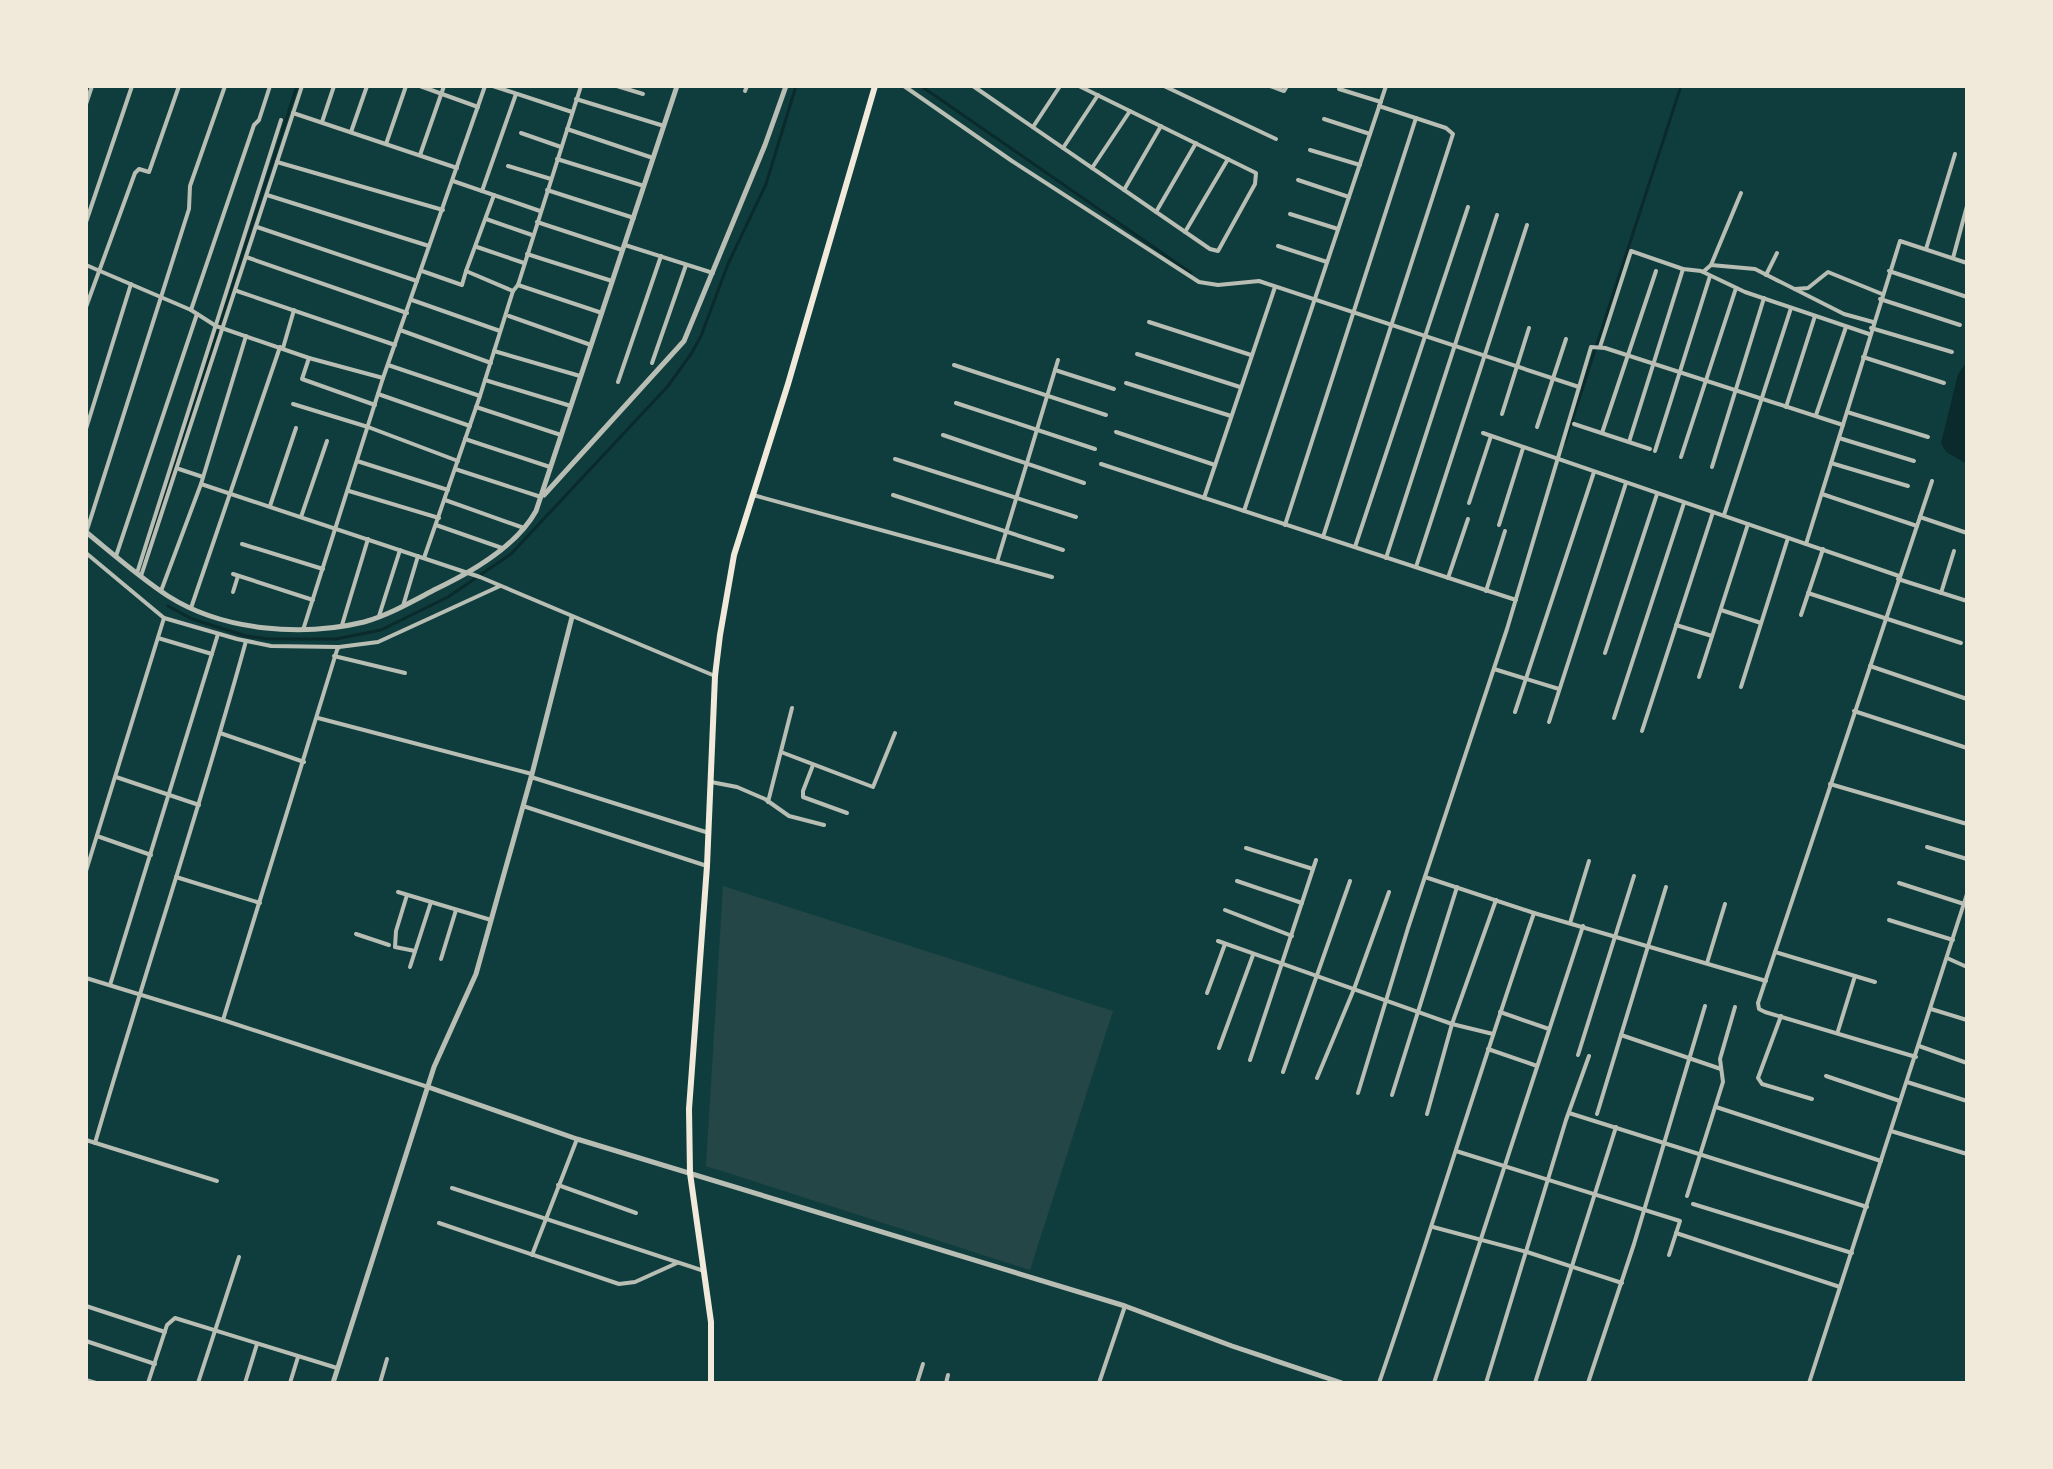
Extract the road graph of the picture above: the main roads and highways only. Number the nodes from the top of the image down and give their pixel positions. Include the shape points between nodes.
1 (875, 86) edge
2 (711, 1383) edge

1 - 2 main road via 734,555 715,676 707,866 689,1085 690,1173 711,1322

